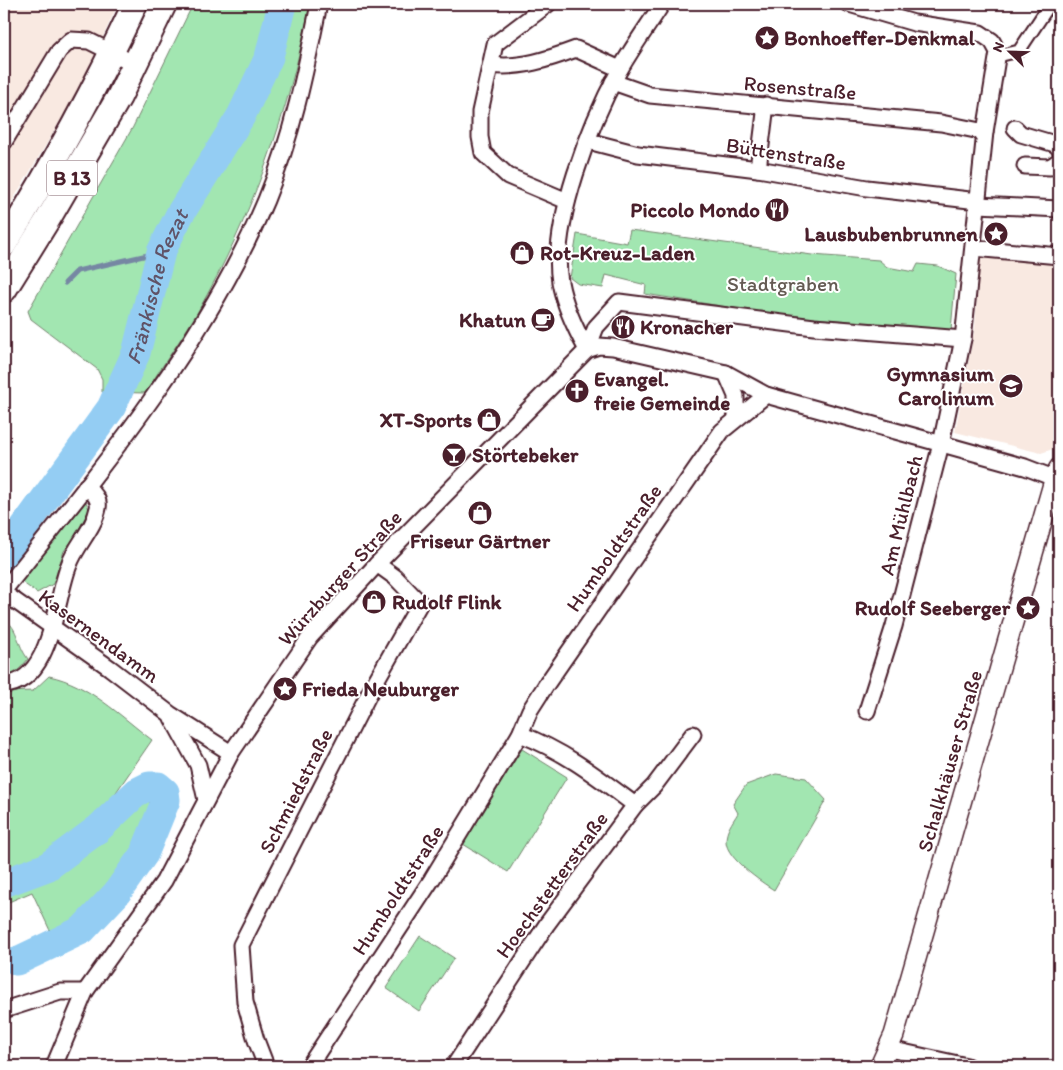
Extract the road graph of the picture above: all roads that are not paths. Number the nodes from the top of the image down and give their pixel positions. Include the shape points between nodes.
1 (135, 4) edge
2 (164, 4) edge
3 (319, 4) edge
4 (548, 4) edge
5 (662, 4) edge
6 (849, 4) edge
7 (1050, 4) edge
8 (887, 9) edge
9 (112, 52) junction
10 (998, 56) junction
11 (135, 64) junction
12 (491, 65) junction
13 (617, 76) junction
14 (766, 105) junction
15 (1016, 128) dead end
16 (985, 132) junction
17 (588, 141) junction
18 (4, 142) edge
19 (1059, 148) edge
20 (1059, 161) edge
21 (1025, 166) dead end
22 (758, 169) junction
23 (567, 201) junction
24 (978, 203) junction
25 (1059, 209) edge
26 (4, 245) edge
27 (974, 248) junction
28 (1059, 256) edge
29 (4, 290) edge
30 (963, 339) junction
31 (587, 350) junction
32 (726, 373) junction
33 (766, 395) junction
34 (736, 419) junction
35 (941, 444) junction
36 (1058, 475) edge
37 (86, 486) junction
38 (377, 564) junction
39 (6, 594) edge
40 (51, 628) junction
41 (4, 684) edge
42 (867, 711) dead end
43 (170, 714) junction
44 (520, 734) junction
45 (693, 734) dead end
46 (231, 754) junction
47 (206, 800) junction
48 (635, 805) junction
49 (85, 992) junction
50 (4, 1010) edge
51 (888, 1049) junction
52 (54, 1066) edge
53 (266, 1066) edge
54 (309, 1066) edge
55 (454, 1066) edge
56 (880, 1066) edge
57 (967, 1066) edge

1 - 9 main road, B 13
2 - 11 main road, B 13
3 - 37 street via 288,137 266,199 248,237 188,346
4 - 12 street via 496,44
5 - 13 street
6 - 8 street
7 - 10 street via 1020,51
8 - 10 street via 928,26 980,33 992,42
9 - 11 street
9 - 18 street via 90,42 71,40 59,51
9 - 26 main road, B 13 via 31,202
10 - 16 street, Am Mühlbach
11 - 29 main road, B 13 via 119,97
12 - 13 street, Rosenstraße via 509,68 576,49
12 - 23 street via 480,112 483,153 508,176
13 - 14 street, Rosenstraße via 650,95
13 - 17 street
14 - 16 street, Rosenstraße via 941,122
14 - 22 street
15 - 19 street via 1022,134
16 - 24 street, Am Mühlbach
17 - 22 street, Büttenstraße via 638,154
17 - 23 street
20 - 21 street via 1050,167
22 - 24 street, Büttenstraße
23 - 31 street via 558,248 560,283
24 - 25 street, Büttenstraße
24 - 27 street, Am Mühlbach
27 - 28 street
27 - 30 street, Am Mühlbach
30 - 31 street via 814,327 619,302 596,327
30 - 35 street, Am Mühlbach
31 - 32 street via 599,346 613,347
31 - 38 street, Würzburger Straße
32 - 33 street
32 - 34 street via 736,396
33 - 34 street, Humboldtstraße
33 - 35 street
34 - 44 street, Humboldtstraße via 722,430 604,598 535,702
35 - 36 street
35 - 42 street, Am Mühlbach via 894,626
36 - 51 street, Schalkhäuser Straße
37 - 39 street
37 - 40 street via 96,495 99,506 69,565
38 - 46 street, Würzburger Straße via 310,637
38 - 53 street, Schmiedstraße via 420,603 372,686 241,945 245,1002
39 - 40 street, Kasernendamm
40 - 41 street via 39,661 29,674
40 - 43 street, Kasernendamm
43 - 46 street, Kasernendamm
43 - 47 street, Kasernendamm via 198,765
44 - 48 street via 567,756
44 - 54 street, Humboldtstraße via 432,880
45 - 48 street, Hoechstetterstraße via 654,786
46 - 47 street, Würzburger Straße
47 - 49 street, Würzburger Straße via 164,881
48 - 55 street, Hoechstetterstraße via 547,924
49 - 50 street via 60,992
49 - 52 street, Würzburger Straße
51 - 56 street, Schalkhäuser Straße
51 - 57 street

